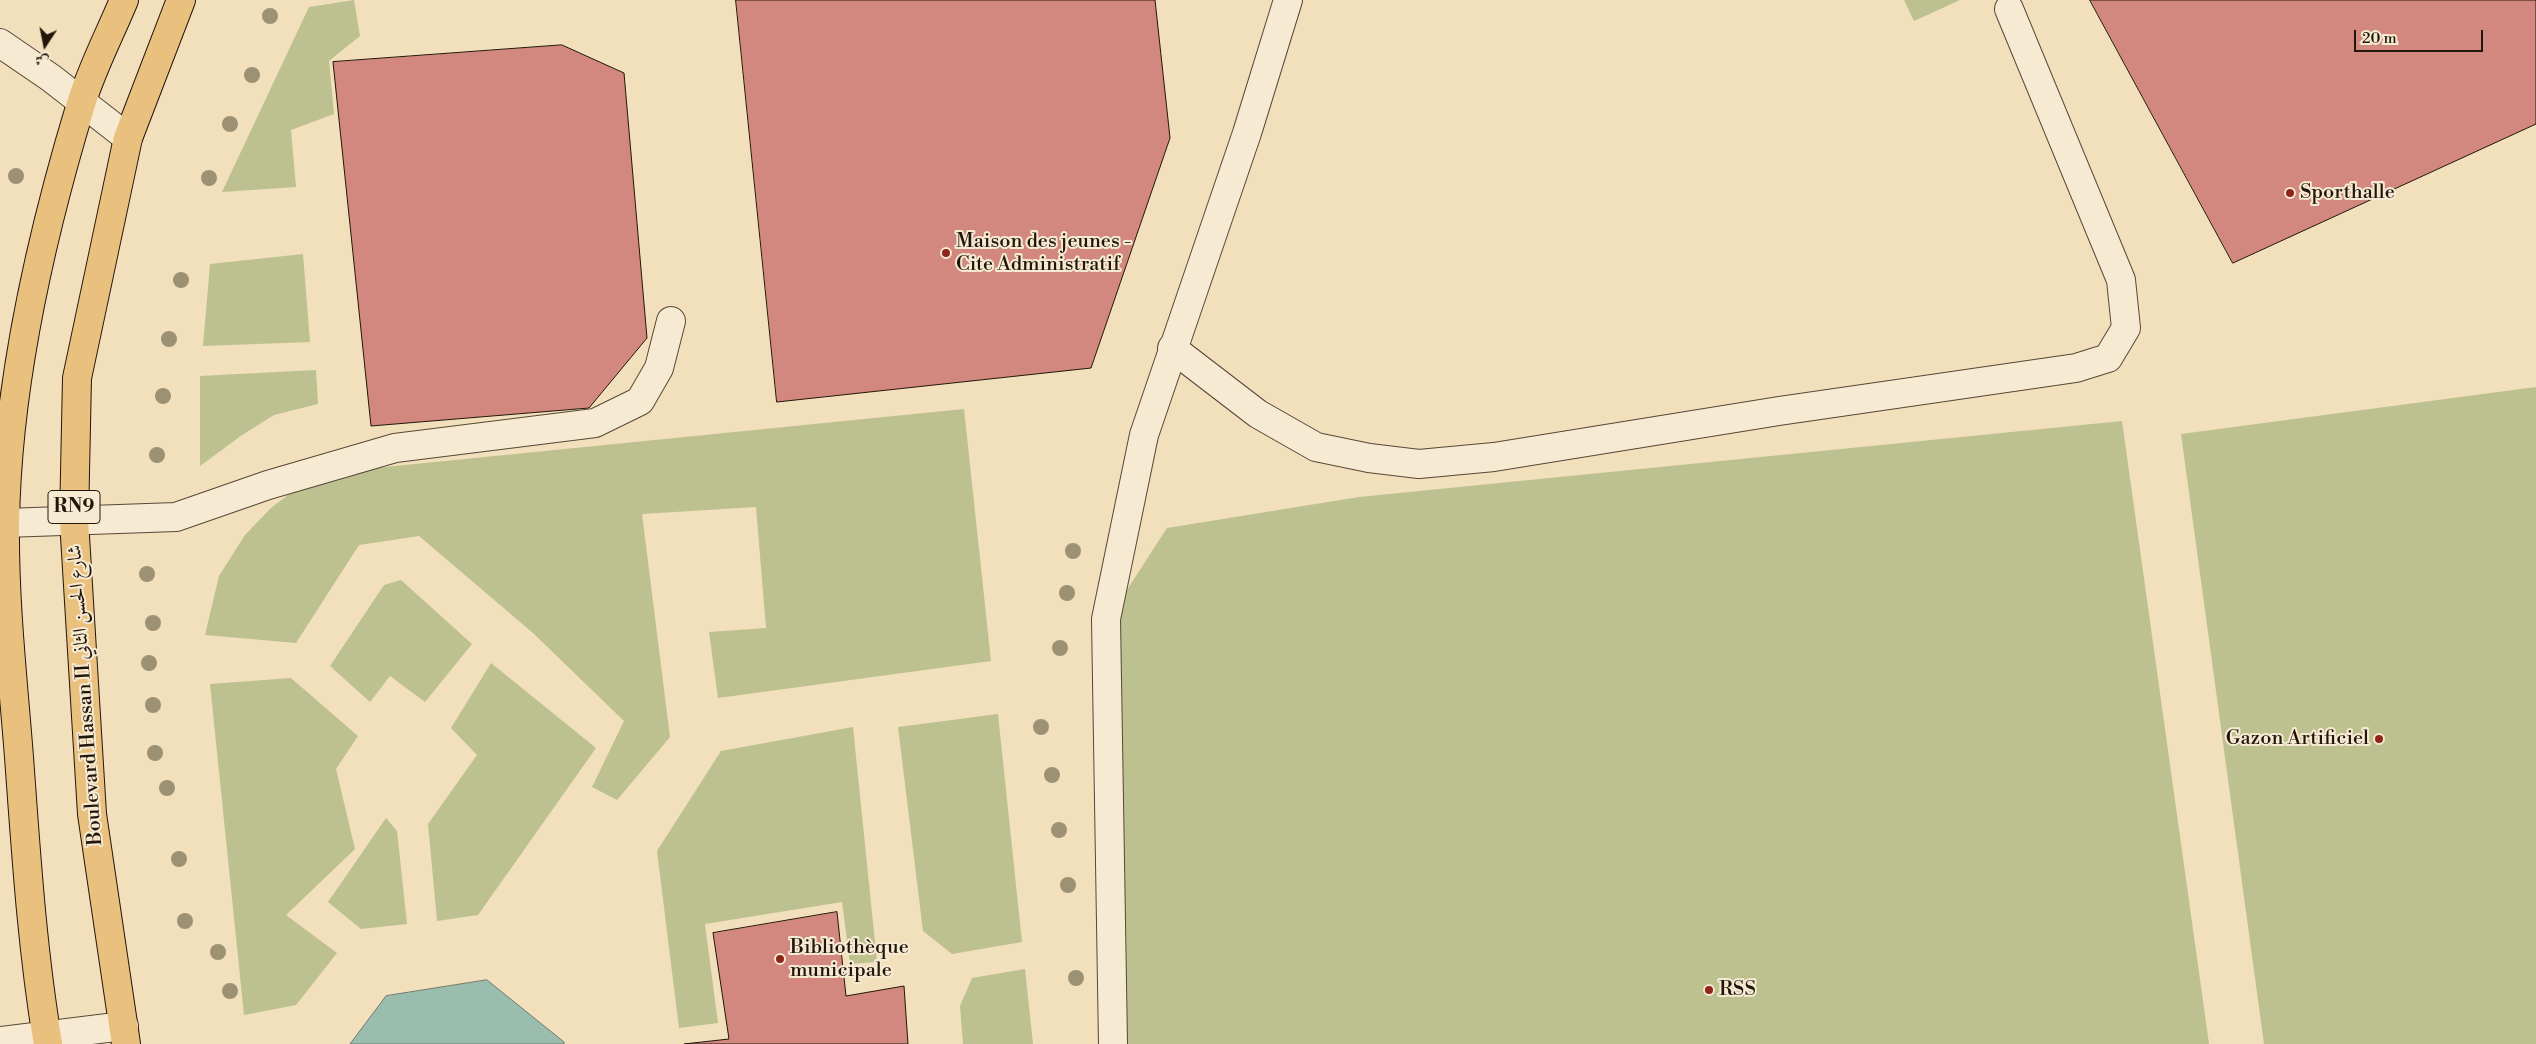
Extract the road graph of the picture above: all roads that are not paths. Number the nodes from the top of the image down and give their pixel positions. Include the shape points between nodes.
1 (124, 0) edge
2 (181, 0) edge
3 (1288, 0) edge
4 (2009, 9) dead end
5 (0, 43) edge
6 (82, 101) junction
7 (128, 138) junction
8 (671, 321) dead end
9 (1172, 348) junction
10 (74, 520) junction
11 (5, 523) junction
12 (125, 1035) edge
13 (48, 1040) edge
14 (5, 1042) edge
15 (1113, 1044) edge

1 - 6 main road
2 - 7 main road, Boulevard Hassan II شارع الحسن الثاني / RN9
3 - 9 street via 1247,133
4 - 9 street via 2121,280 2126,328 2108,358 2076,368 1494,457 1419,464 1316,447 1258,414
5 - 6 street
6 - 7 street
6 - 11 main road via 47,233 19,365 12,414
7 - 10 main road, Boulevard Hassan II شارع الحسن الثاني / RN9 via 77,378
8 - 10 street via 659,368 640,401 595,423 395,448 268,484 176,517
9 - 15 street via 1144,435 1106,619
10 - 11 street
10 - 12 main road, Boulevard Hassan II شارع الحسن الثاني / RN9 via 92,814
11 - 13 main road via 24,832 35,954
12 - 13 street
13 - 14 street

